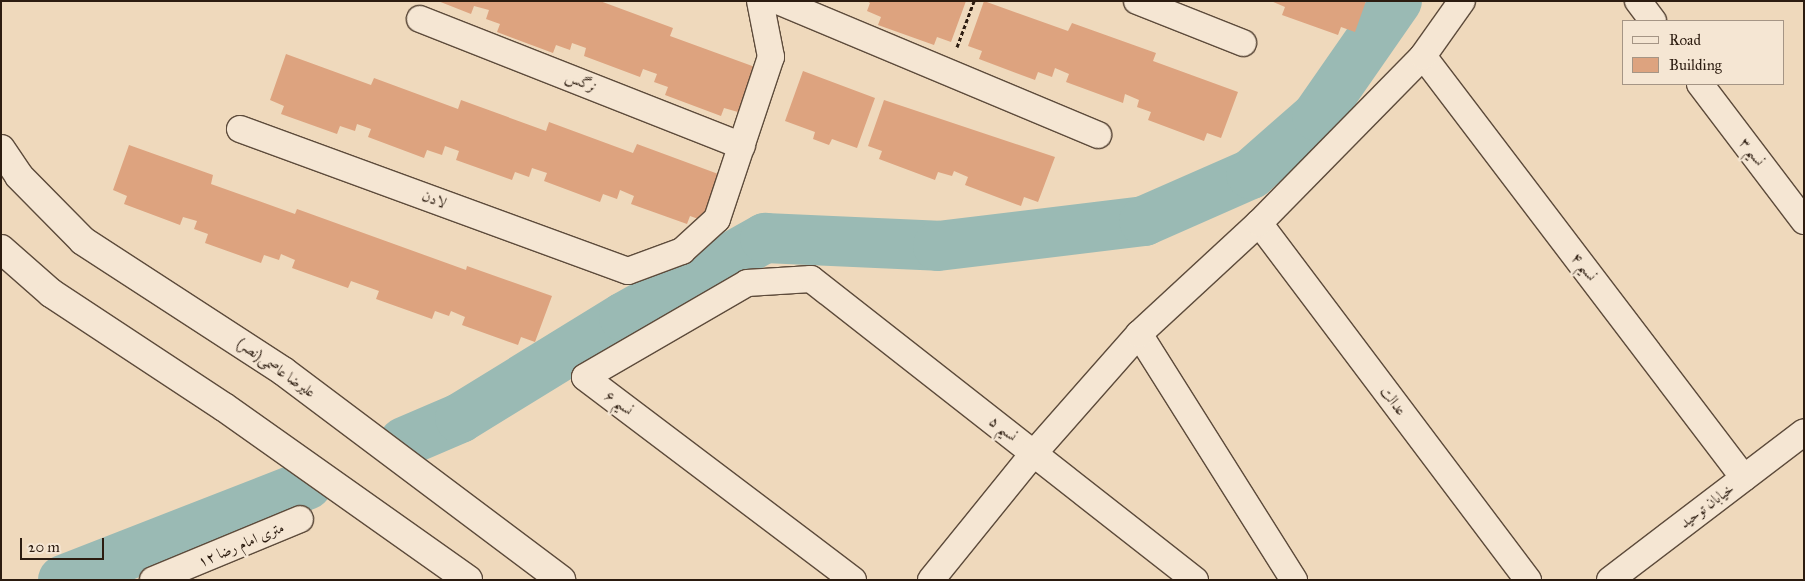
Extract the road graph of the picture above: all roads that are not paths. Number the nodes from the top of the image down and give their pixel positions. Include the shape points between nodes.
1 (760, 1) edge
2 (778, 1) edge
3 (1137, 1) edge
4 (1462, 1) edge
5 (1638, 1) edge
6 (420, 18) dead end
7 (1652, 20) edge
8 (1243, 43) dead end
9 (1423, 56) junction
10 (1701, 85) edge
11 (240, 129) dead end
12 (1098, 135) dead end
13 (742, 146) junction
14 (1, 149) edge
15 (1804, 221) edge
16 (1259, 223) junction
17 (1, 249) edge
18 (811, 279) joint
19 (1139, 334) junction
20 (1804, 432) edge
21 (1034, 453) junction
22 (1744, 478) junction
23 (300, 519) dead end
24 (194, 574) edge
25 (153, 580) edge
26 (468, 580) edge
27 (561, 580) edge
28 (853, 580) edge
29 (931, 580) edge
30 (1195, 580) edge
31 (1294, 580) edge
32 (1528, 580) edge
33 (1610, 580) edge

1 - 13 street via 771,57
2 - 12 street
3 - 8 street
4 - 9 street
5 - 7 street
6 - 13 street, نرگس
9 - 16 street
9 - 22 street, نسیم ۴
10 - 15 street, نسیم ۳
11 - 13 street, لادن via 628,271 682,251 717,219
14 - 27 street, علیرضا عاصمی(نصر) via 19,176 83,241 283,370
16 - 19 street
16 - 32 street, عدالت
17 - 26 street via 51,293 224,406
18 - 21 street, نسیم ۵
18 - 28 street, نسیم ۶ via 747,283 585,377
19 - 21 street
19 - 31 street
20 - 22 street, خیابان توحید
21 - 29 street
21 - 30 street, نسیم ۵
22 - 33 street, خیابان توحید
23 - 24 street, ۱۲ متری امام رضا
24 - 25 street, ۱۲ متری امام رضا

